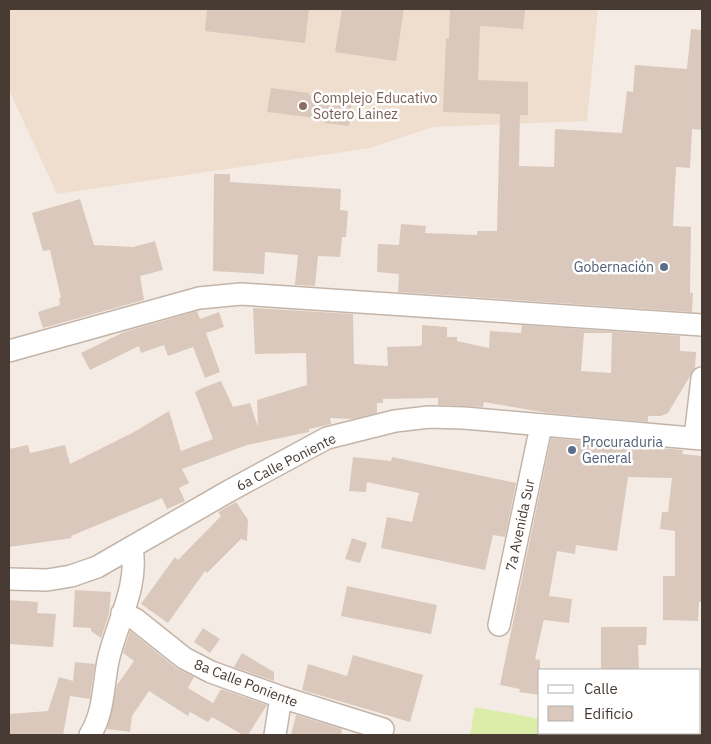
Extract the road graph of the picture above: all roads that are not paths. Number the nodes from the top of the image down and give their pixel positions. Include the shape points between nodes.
1 (702, 325) edge
2 (9, 351) edge
3 (702, 378) edge
4 (541, 426) junction
5 (699, 439) edge
6 (132, 548) junction
7 (9, 579) edge
8 (122, 613) junction
9 (499, 625) dead end
10 (281, 697) junction
11 (382, 729) dead end
12 (90, 735) edge
13 (275, 735) edge

1 - 2 street via 241,294 199,298
3 - 5 street
4 - 5 street, 6a Calle Poniente
4 - 6 street, 6a Calle Poniente via 429,417 395,421 327,438 229,490
4 - 9 street, 7a Avenida Sur
6 - 7 street, 6a Calle Poniente via 97,568 71,576 47,580
6 - 8 street via 131,584
8 - 10 street, 8a Calle Poniente via 184,658 211,672
8 - 12 street via 108,661 100,712
10 - 11 street, 8a Calle Poniente
10 - 13 street

